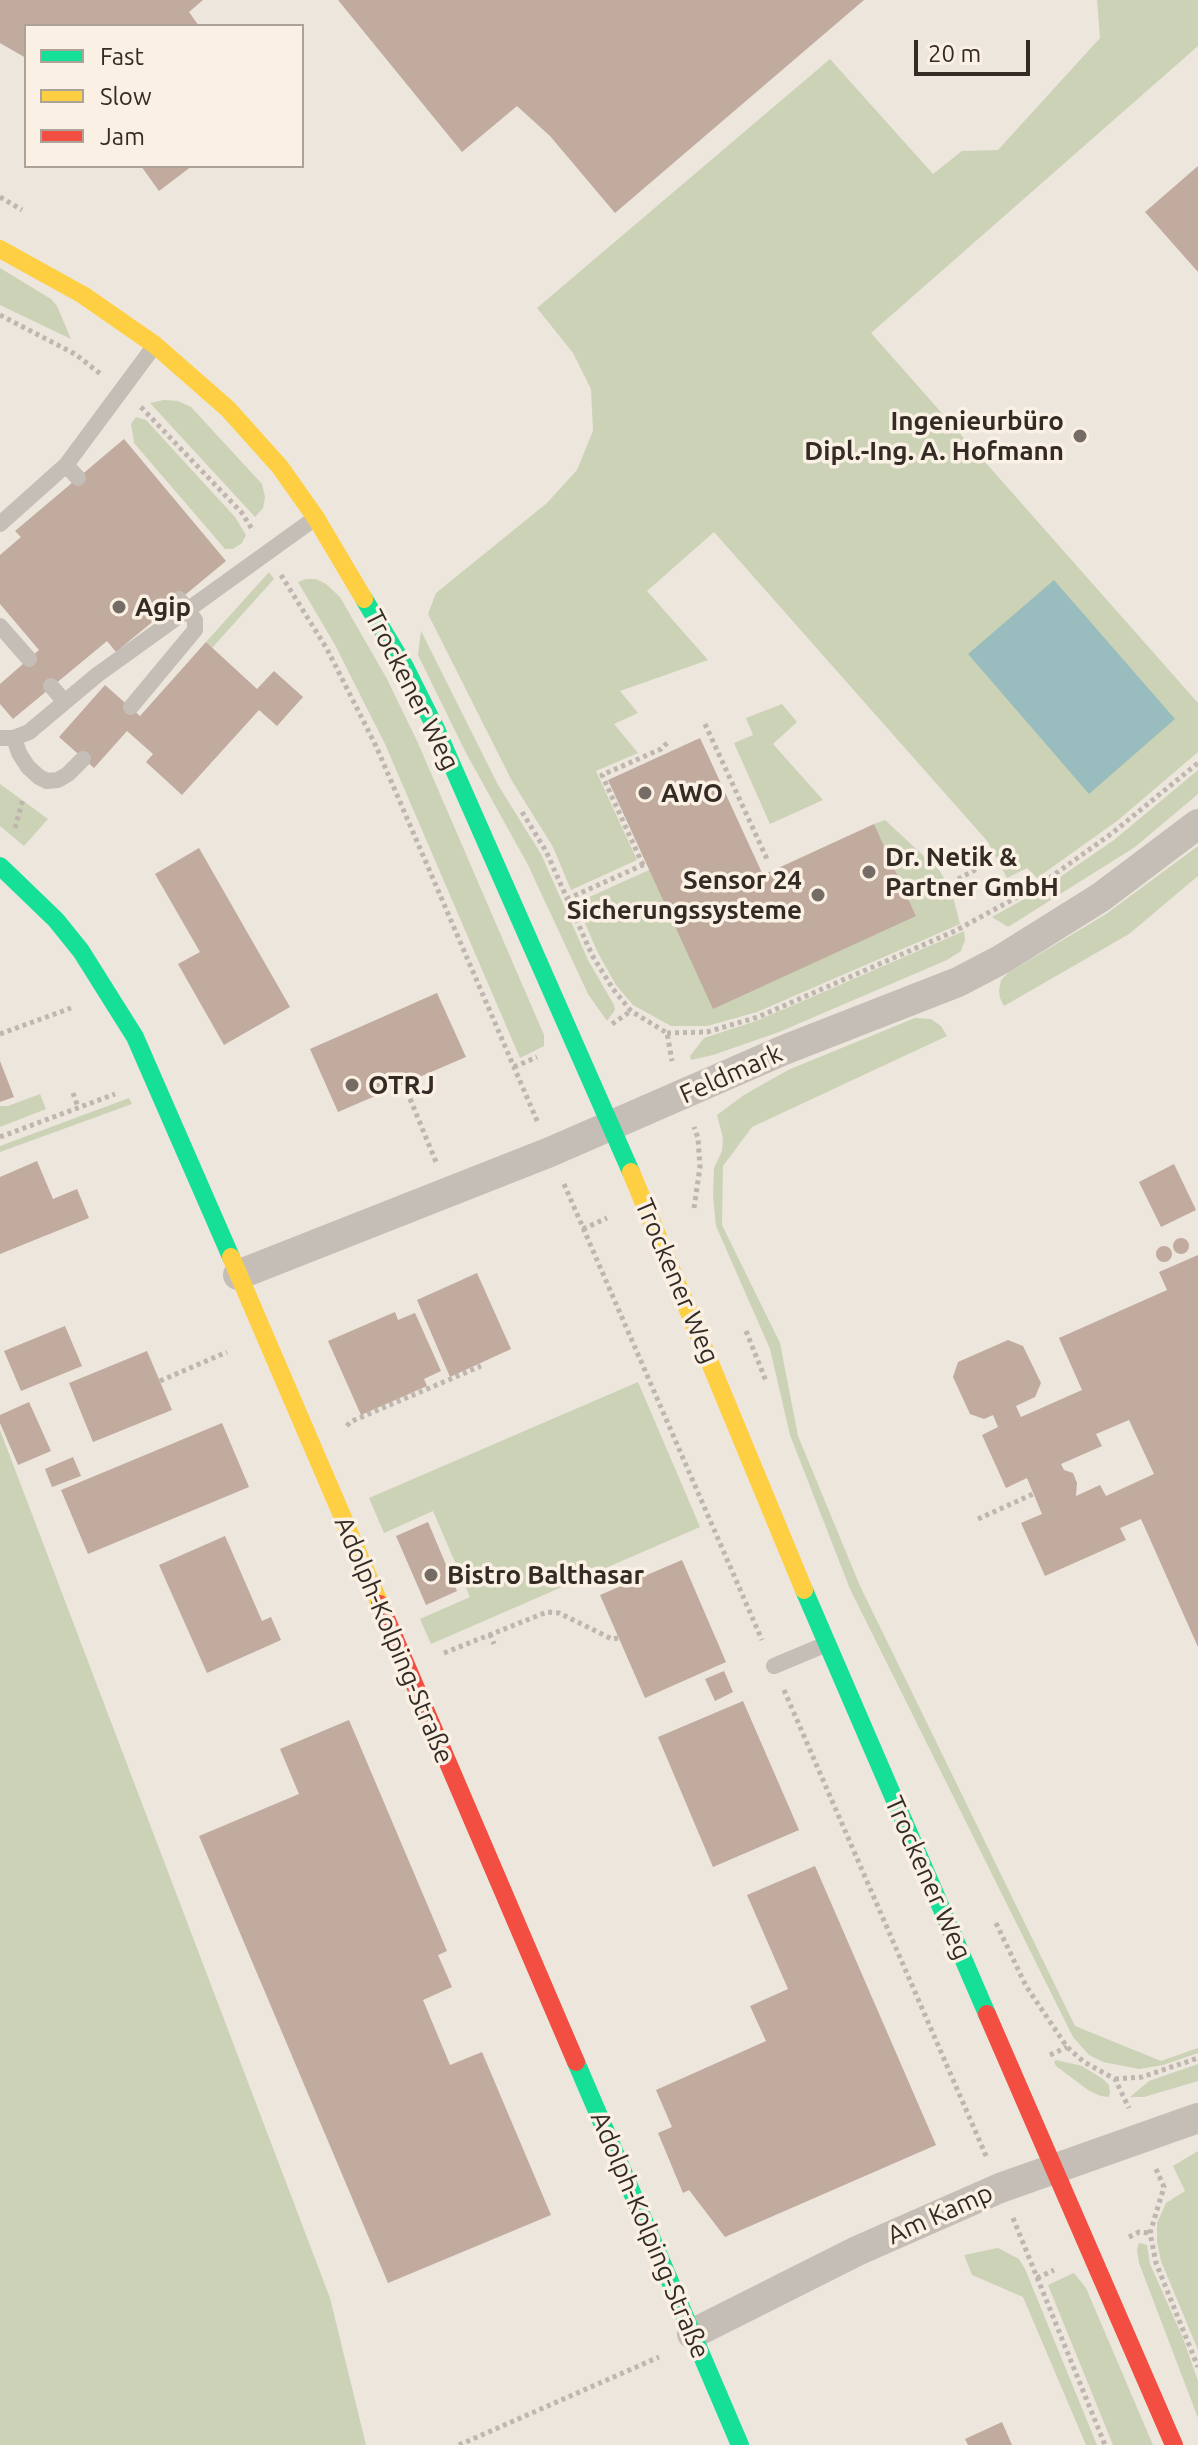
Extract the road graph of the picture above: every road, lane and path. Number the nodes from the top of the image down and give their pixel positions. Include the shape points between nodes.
1 (0, 249) edge
2 (0, 315) edge
3 (155, 345) junction
4 (122, 391) junction
5 (66, 465) junction
6 (78, 478) dead end
7 (316, 518) junction
8 (0, 524) edge
9 (268, 553) junction
10 (183, 604) junction
11 (0, 626) edge
12 (29, 659) dead end
13 (51, 686) dead end
14 (65, 702) junction
15 (131, 707) dead end
16 (705, 724) dead end
17 (7, 738) edge
18 (670, 740) dead end
19 (83, 759) dead end
20 (1198, 763) edge
21 (23, 799) dead end
22 (1198, 824) edge
23 (11, 843) dead end
24 (767, 859) dead end
25 (988, 863) dead end
26 (0, 866) edge
27 (958, 879) dead end
28 (567, 899) dead end
29 (107, 987) junction
30 (631, 1011) dead end
31 (612, 1024) dead end
32 (667, 1033) dead end
33 (0, 1034) edge
34 (541, 1055) dead end
35 (514, 1067) junction
36 (154, 1078) junction
37 (404, 1084) dead end
38 (73, 1093) dead end
39 (78, 1108) junction
40 (611, 1126) junction
41 (0, 1137) edge
42 (550, 1152) junction
43 (688, 1185) dead end
44 (697, 1186) dead end
45 (449, 1192) junction
46 (609, 1217) dead end
47 (583, 1229) junction
48 (238, 1275) junction
49 (264, 1336) junction
50 (481, 1366) dead end
51 (160, 1381) dead end
52 (312, 1445) junction
53 (1033, 1494) dead end
54 (978, 1519) dead end
55 (490, 1634) junction
56 (618, 1638) dead end
57 (494, 1644) dead end
58 (826, 1644) junction
59 (774, 1666) junction
60 (406, 1669) junction
61 (1067, 2047) dead end
62 (1052, 2054) dead end
63 (1198, 2058) edge
64 (1115, 2079) dead end
65 (1198, 2118) edge
66 (1055, 2169) junction
67 (1000, 2188) junction
68 (1150, 2233) dead end
69 (1125, 2239) dead end
70 (692, 2334) junction
71 (459, 2445) edge
72 (740, 2445) edge
73 (1105, 2445) edge
74 (1174, 2445) edge

1 - 3 street, Trockener Weg via 83,295
2 - 4 path via 75,354
3 - 4 lane
3 - 7 street, Trockener Weg via 228,409 280,467
4 - 5 lane
4 - 9 path via 242,513
5 - 6 lane
5 - 8 lane
7 - 9 lane
7 - 40 street, Trockener Weg via 437,731
9 - 10 lane
9 - 35 path via 327,649 376,746
10 - 14 lane
10 - 15 lane via 195,620 195,630
11 - 12 lane
13 - 14 lane
14 - 17 lane via 29,732
16 - 24 path
17 - 19 lane via 28,767 47,781 68,774
18 - 28 path via 602,775 645,864
20 - 32 path via 1041,884 955,931 758,1017 707,1032
21 - 23 path
22 - 40 street, Feldmark via 1101,897 958,982
25 - 27 path
26 - 29 street, Adolph-Kolping-Straße via 56,920
29 - 33 path via 76,1005
29 - 36 street, Adolph-Kolping-Straße
30 - 31 path
34 - 35 path
35 - 42 path
36 - 39 path
36 - 48 street, Adolph-Kolping-Straße
37 - 45 path
38 - 39 path
39 - 41 path
40 - 42 street, Feldmark
40 - 58 street, Trockener Weg
42 - 45 street, Feldmark
42 - 47 path
43 - 44 path
45 - 48 street, Feldmark
46 - 47 path
47 - 59 path
48 - 49 street, Adolph-Kolping-Straße
49 - 51 path
49 - 52 street, Adolph-Kolping-Straße
50 - 52 path via 350,1422 340,1433
52 - 60 street, Adolph-Kolping-Straße
53 - 54 path
55 - 56 path via 535,1615 559,1613
55 - 57 path
55 - 60 path
58 - 59 lane
58 - 66 street, Trockener Weg
59 - 67 path
60 - 70 street, Adolph-Kolping-Straße
61 - 62 path
63 - 64 path via 1142,2077
65 - 66 street, Am Kamp
66 - 67 street, Am Kamp
66 - 74 street, Trockener Weg
67 - 70 street, Am Kamp via 857,2251
67 - 73 path
68 - 69 path
70 - 71 path via 671,2352
70 - 72 street, Adolph-Kolping-Straße

